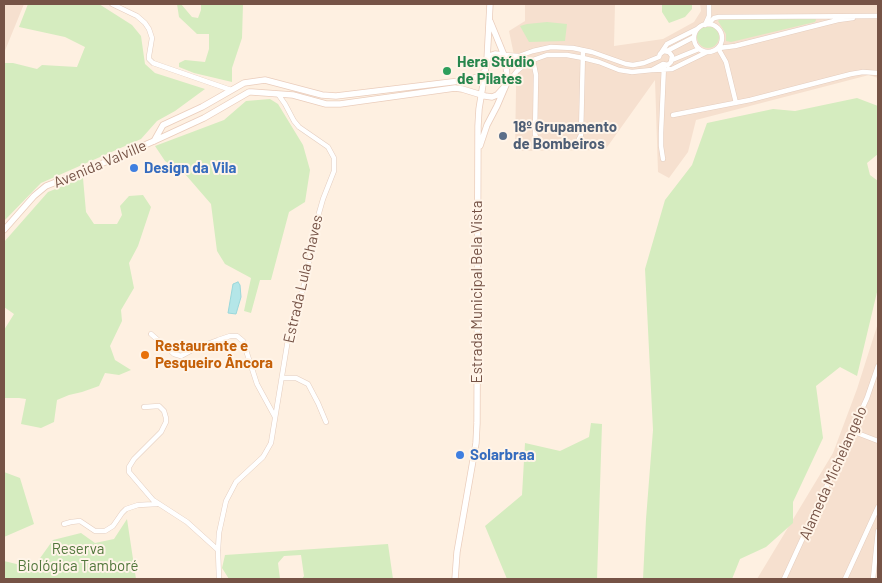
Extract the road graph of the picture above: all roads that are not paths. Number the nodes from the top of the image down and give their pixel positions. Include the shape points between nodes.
1 (112, 4) edge
2 (490, 4) edge
3 (708, 4) edge
4 (817, 16) junction
5 (867, 16) junction
6 (878, 16) edge
7 (489, 19) junction
8 (704, 25) junction
9 (818, 25) junction
10 (694, 37) junction
11 (699, 48) junction
12 (718, 48) junction
13 (582, 50) junction
14 (667, 51) junction
15 (707, 52) junction
16 (504, 56) junction
17 (659, 56) junction
18 (583, 58) junction
19 (487, 60) junction
20 (533, 60) junction
21 (672, 60) junction
22 (664, 66) junction
23 (486, 71) junction
24 (878, 73) edge
25 (251, 82) junction
26 (242, 84) junction
27 (506, 86) junction
28 (231, 90) junction
29 (252, 92) junction
30 (245, 94) junction
31 (278, 94) junction
32 (293, 95) junction
33 (481, 96) junction
34 (736, 103) junction
35 (285, 104) junction
36 (184, 115) junction
37 (673, 115) dead end
38 (183, 128) junction
39 (154, 141) junction
40 (478, 155) junction
41 (663, 159) dead end
42 (4, 230) edge
43 (151, 334) dead end
44 (878, 366) edge
45 (282, 378) junction
46 (144, 407) dead end
47 (275, 417) junction
48 (326, 422) dead end
49 (852, 431) junction
50 (878, 441) edge
51 (158, 504) junction
52 (878, 507) edge
53 (64, 524) dead end
54 (876, 527) edge
55 (218, 550) junction
56 (219, 579) edge
57 (455, 579) edge
58 (784, 579) edge
59 (845, 579) edge
60 (873, 579) edge

1 - 28 street via 145,23 152,38 148,56 153,63
2 - 7 main road, Estrada Municipal Bela Vista
3 - 8 street
4 - 5 street
4 - 8 street via 717,17
4 - 9 street
5 - 6 street
5 - 9 street
7 - 16 main road
7 - 19 main road, Estrada Municipal Bela Vista
8 - 10 street
8 - 12 street via 717,27 722,34
8 - 17 street via 667,44
9 - 12 street
10 - 11 street
10 - 14 street
11 - 15 street
11 - 21 street
12 - 15 street
12 - 34 street via 726,62
13 - 16 street via 551,48 515,57
13 - 17 street via 633,65
13 - 18 street
14 - 17 street
14 - 21 street via 672,54
15 - 22 street via 678,67
16 - 19 main road via 495,54
16 - 27 main road
17 - 22 street
18 - 20 street via 556,54
18 - 20 street via 581,135 573,144 546,144 536,138
18 - 22 street via 632,72
19 - 23 main road, Estrada Municipal Bela Vista
20 - 27 street via 517,71
21 - 22 street
22 - 41 street
23 - 25 main road, Avenida Valville via 474,79 336,96 264,80
23 - 33 main road, Estrada Municipal Bela Vista
24 - 34 street via 851,74
25 - 26 main road, Avenida Valville
25 - 29 main road via 255,86
26 - 28 main road, Avenida Valville
26 - 30 main road
27 - 33 main road via 495,96
27 - 40 main road via 487,125
28 - 36 main road, Avenida Valville
29 - 30 main road, Avenida Valville
29 - 31 main road
30 - 38 main road, Avenida Valville
31 - 32 main road
31 - 35 street, Estrada Lula Chaves
32 - 33 main road via 326,104 455,88
32 - 35 street
33 - 40 main road, Estrada Municipal Bela Vista
34 - 37 street
35 - 45 street, Estrada Lula Chaves via 299,127 328,147 335,164 318,214
36 - 38 main road via 179,120
36 - 39 main road, Avenida Valville via 162,125
38 - 39 main road, Avenida Valville
39 - 42 main road, Avenida Valville via 46,186
40 - 57 main road, Estrada Municipal Bela Vista via 477,423
43 - 47 street via 174,354 181,356 218,340 237,336 243,342 257,384
44 - 49 street, Alameda Michelangelo
45 - 47 street, Estrada Lula Chaves
45 - 48 street via 296,378 308,384
46 - 51 street via 159,406 164,411 166,422 128,469
47 - 55 street, Estrada Lula Chaves via 270,447 242,475 226,501
49 - 50 street
49 - 58 street, Alameda Michelangelo
51 - 53 street via 126,509 105,531 96,531 80,521
51 - 55 street via 187,522
52 - 54 street
54 - 59 street
54 - 60 street
55 - 56 street, Estrada Lula Chaves

